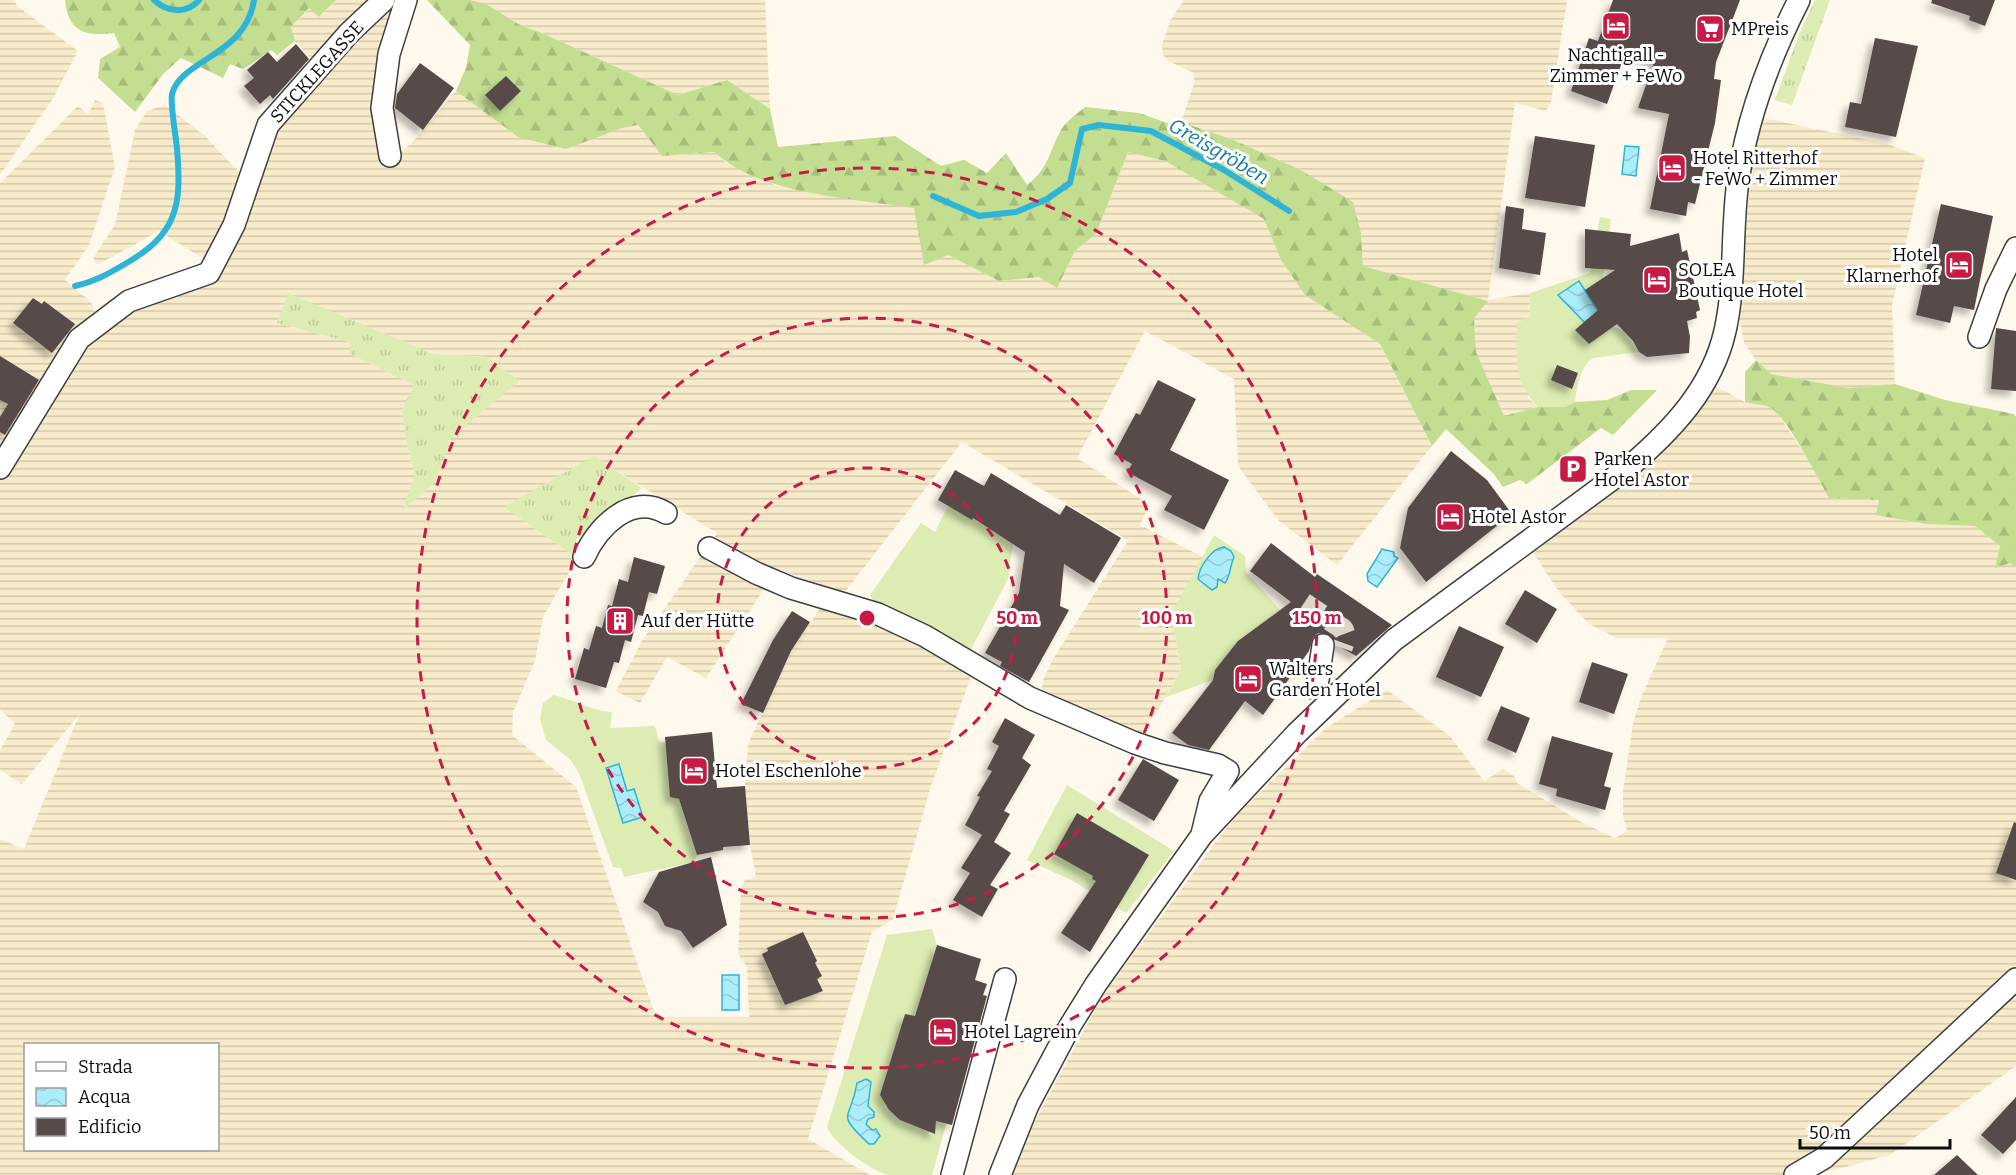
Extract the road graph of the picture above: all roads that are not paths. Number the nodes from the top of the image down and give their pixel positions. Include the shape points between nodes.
1 (406, 0) edge
2 (1799, 0) edge
3 (382, 1) edge
4 (390, 156) dead end
5 (2016, 249) edge
6 (1979, 337) dead end
7 (0, 468) edge
8 (666, 513) dead end
9 (709, 548) dead end
10 (584, 557) dead end
11 (1323, 645) tunnel mouth
12 (1318, 680) dead end
13 (1202, 835) junction
14 (1005, 979) dead end
15 (2016, 979) edge
16 (952, 1175) edge
17 (1000, 1175) edge
18 (1795, 1175) edge

1 - 4 street via 389,54 382,108
2 - 13 street via 1757,94 1738,180 1726,330 1716,359 1689,408 1666,435 1630,466 1394,640 1297,733
3 - 7 street, STICKLEGASSE via 268,125 234,225 209,273 129,301 80,339
5 - 6 street
8 - 10 street via 643,505 629,509 606,525
9 - 13 street via 791,588 878,614 926,636 1030,698 1135,743 1218,765 1228,771 1210,801
11 - 12 street
13 - 17 street via 1065,1034 1028,1105
14 - 16 street
15 - 18 street via 1824,1158

